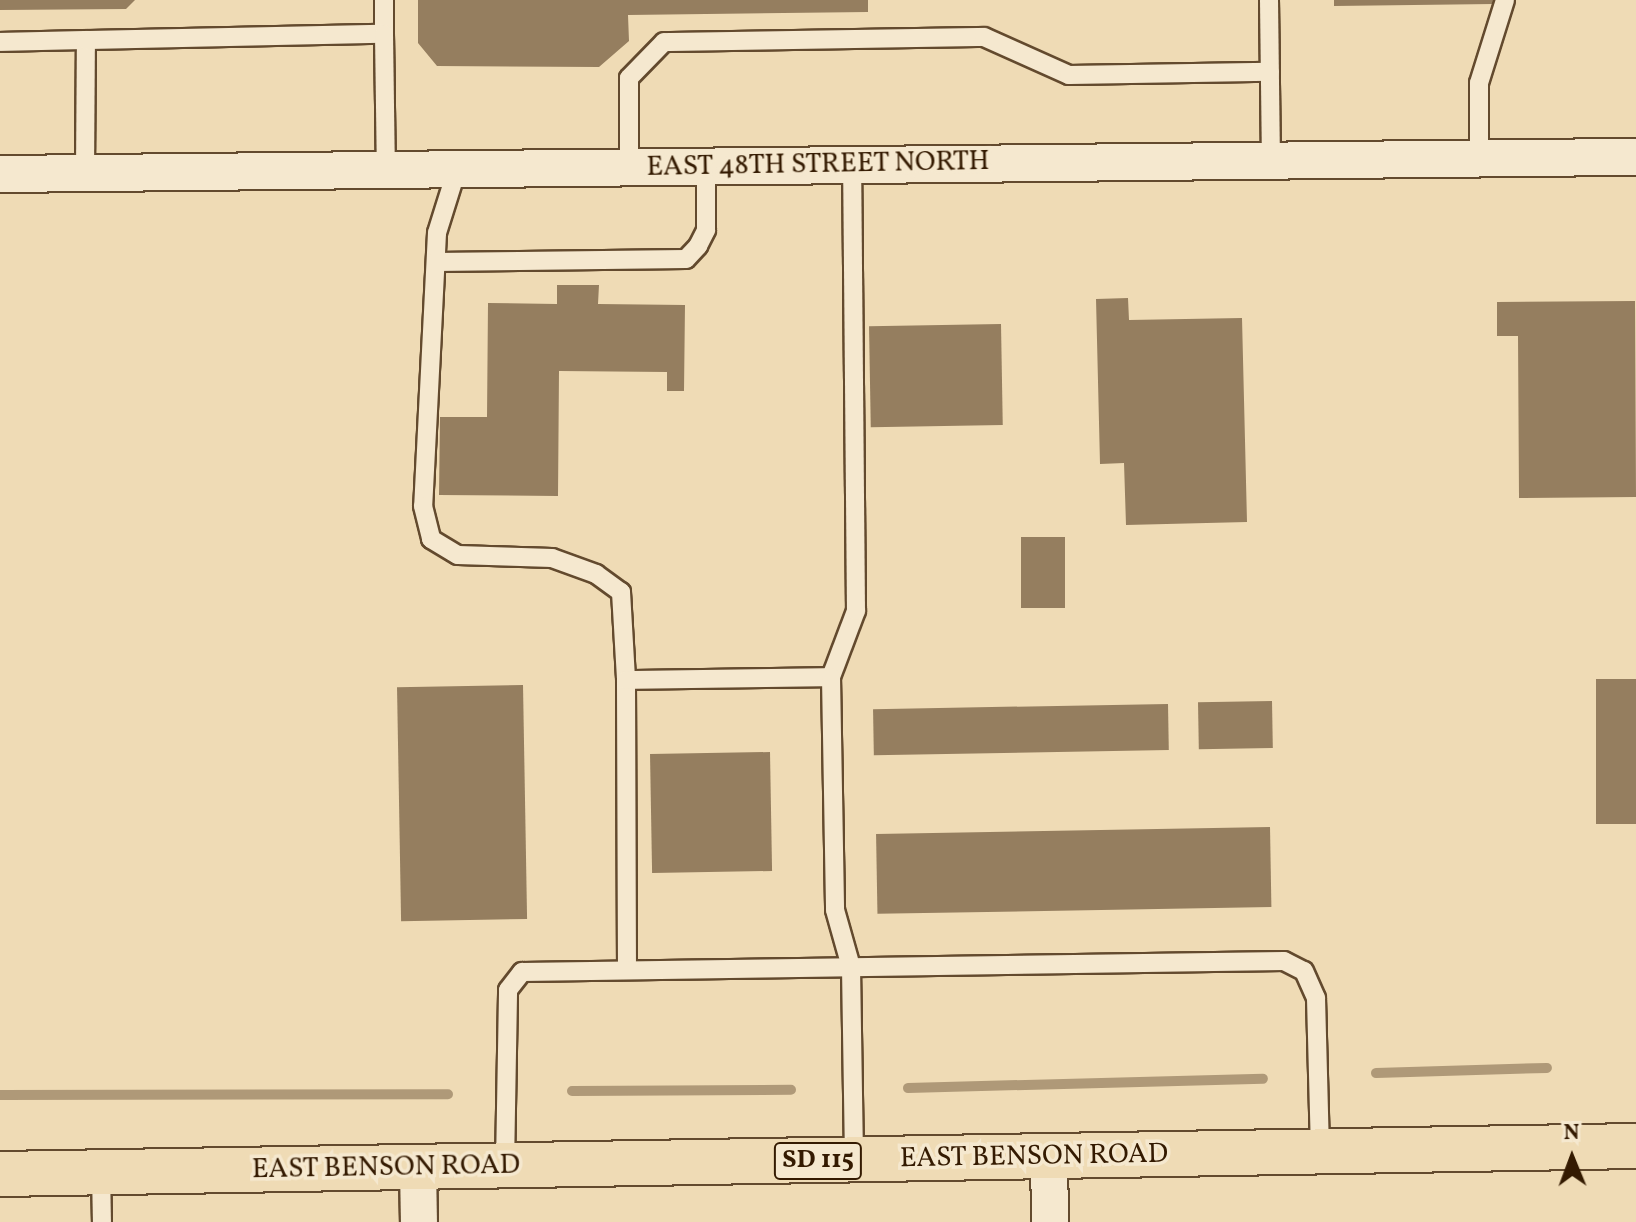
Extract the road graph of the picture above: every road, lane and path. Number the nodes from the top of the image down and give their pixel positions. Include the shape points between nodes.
1 (384, 0) edge
2 (1269, 0) edge
3 (1505, 0) edge
4 (384, 34) junction
5 (86, 40) junction
6 (0, 42) edge
7 (1270, 72) junction
8 (1636, 157) edge
9 (1479, 159) junction
10 (1271, 161) junction
11 (852, 165) junction
12 (629, 167) junction
13 (706, 167) junction
14 (457, 169) junction
15 (386, 170) junction
16 (85, 173) junction
17 (0, 174) edge
18 (436, 262) junction
19 (831, 677) junction
20 (626, 680) junction
21 (851, 967) junction
22 (627, 970) junction
23 (1636, 1146) edge
24 (1320, 1152) junction
25 (1049, 1157) junction
26 (854, 1160) junction
27 (505, 1166) junction
28 (418, 1167) junction
29 (101, 1172) junction
30 (0, 1174) edge
31 (102, 1222) edge
32 (419, 1222) edge
33 (1050, 1222) edge

1 - 4 lane
2 - 7 lane
3 - 9 lane via 1479,83
4 - 5 lane
4 - 15 lane
5 - 6 lane
5 - 16 lane
7 - 10 lane
7 - 12 lane via 1069,75 984,37 664,42 629,78
8 - 9 street, EAST 48TH STREET NORTH
9 - 10 street, EAST 48TH STREET NORTH
10 - 11 street, EAST 48TH STREET NORTH
11 - 13 street, EAST 48TH STREET NORTH
11 - 19 lane via 856,611
12 - 13 street, EAST 48TH STREET NORTH
12 - 14 street, EAST 48TH STREET NORTH
13 - 18 lane via 706,230 686,259
14 - 15 street, EAST 48TH STREET NORTH
14 - 18 lane via 437,233
15 - 16 street, EAST 48TH STREET NORTH
16 - 17 street, EAST 48TH STREET NORTH
18 - 20 lane via 423,506 431,539 458,555 552,558 596,574 621,592
19 - 20 lane
19 - 21 lane via 835,910
20 - 22 lane
21 - 22 lane
21 - 24 lane via 1284,961 1304,971 1316,998
21 - 26 lane
22 - 27 lane via 522,972 508,990
23 - 24 main road, EAST BENSON ROAD / SD 115
24 - 25 main road, EAST BENSON ROAD / SD 115
25 - 26 main road, EAST BENSON ROAD / SD 115
25 - 33 street
26 - 27 main road, EAST BENSON ROAD / SD 115
27 - 28 main road, EAST BENSON ROAD / SD 115
28 - 29 main road, EAST BENSON ROAD / SD 115
28 - 32 street
29 - 30 main road, EAST BENSON ROAD / SD 115
29 - 31 lane

